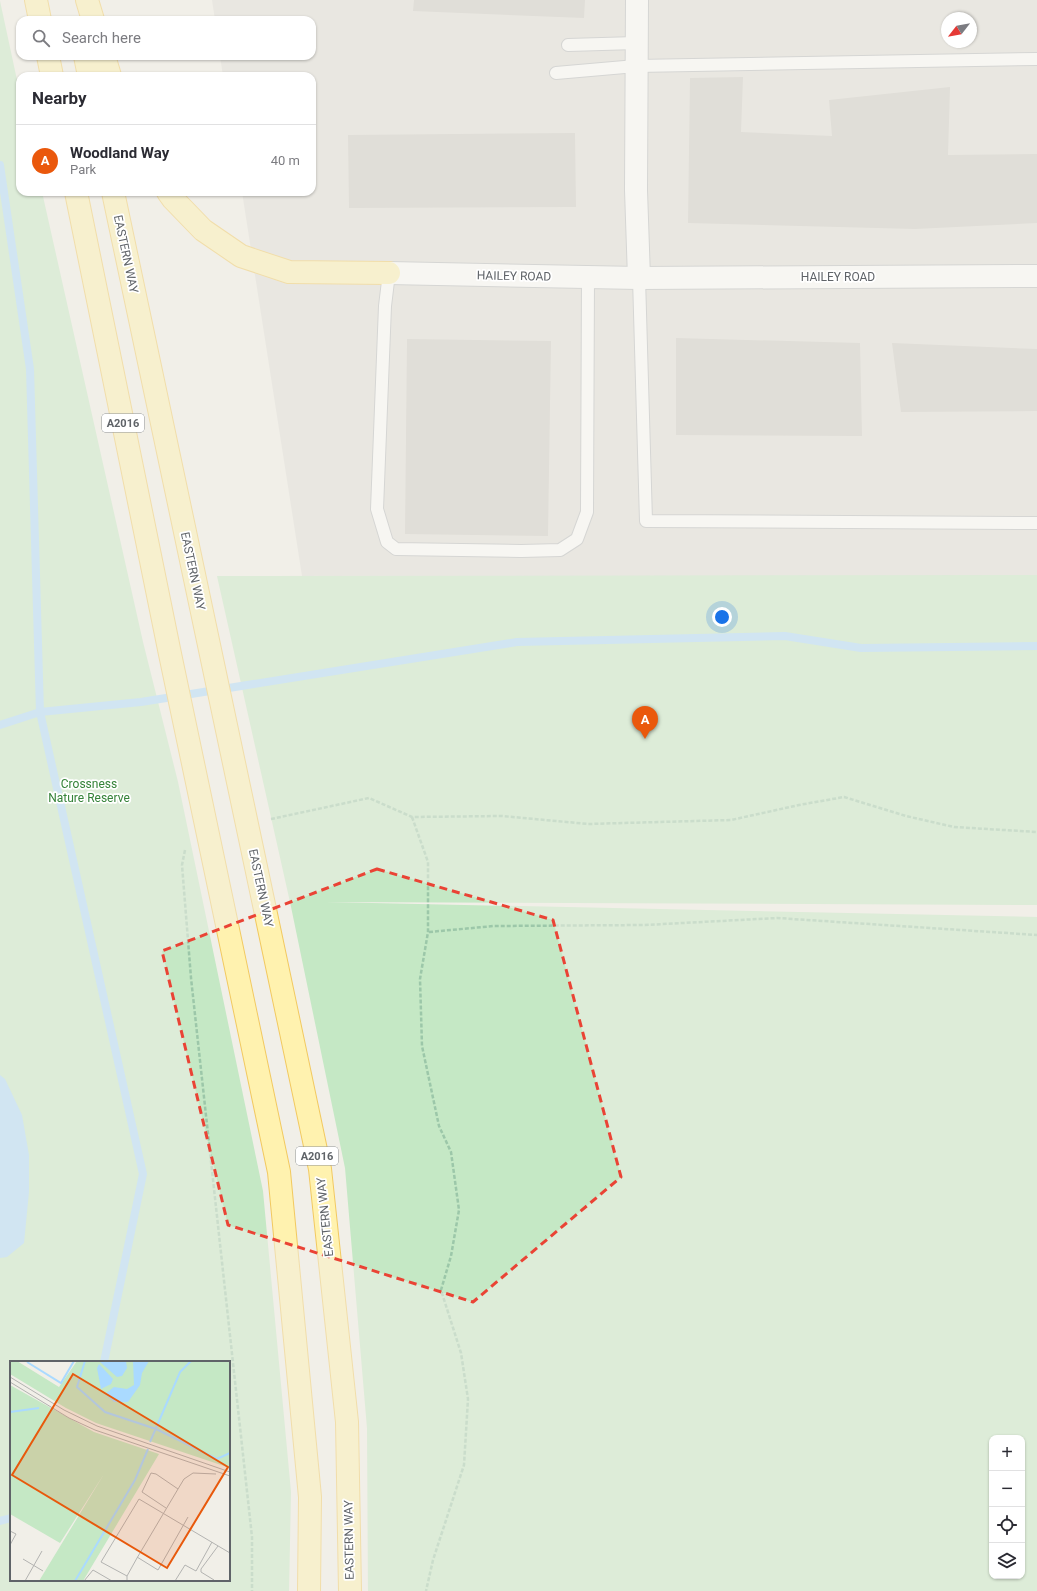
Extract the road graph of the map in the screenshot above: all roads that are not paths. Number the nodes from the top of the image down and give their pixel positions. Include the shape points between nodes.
1 (36, 0) edge
2 (73, 0) edge
3 (87, 0) edge
4 (637, 0) edge
5 (39, 16) edge
6 (76, 16) edge
7 (92, 16) edge
8 (636, 43) junction
9 (568, 44) dead end
10 (1037, 59) edge
11 (49, 60) edge
12 (86, 60) edge
13 (105, 60) edge
14 (636, 66) junction
15 (51, 72) edge
16 (88, 72) edge
17 (109, 72) edge
18 (556, 73) dead end
19 (77, 196) edge
20 (114, 196) edge
21 (171, 196) edge
22 (389, 273) junction
23 (1037, 276) edge
24 (588, 277) junction
25 (639, 278) junction
26 (1037, 523) edge
27 (309, 1591) edge
28 (350, 1591) edge

1 - 5 main road
2 - 6 main road
3 - 7 main road
4 - 8 street
8 - 9 lane
8 - 14 street
10 - 14 lane
11 - 15 main road
12 - 16 main road
13 - 17 main road
14 - 18 lane
14 - 25 street
19 - 27 main road, A2016 via 279,1172 310,1497
20 - 28 main road, EASTERN WAY / A2016 via 320,1169 347,1422
21 - 22 main road via 203,230 241,256 289,272
22 - 24 street, HAILEY ROAD
22 - 24 lane via 385,306 377,508 387,542 396,549 560,550 577,539 587,512
23 - 25 street, HAILEY ROAD
24 - 25 street, HAILEY ROAD
25 - 26 lane via 646,521

